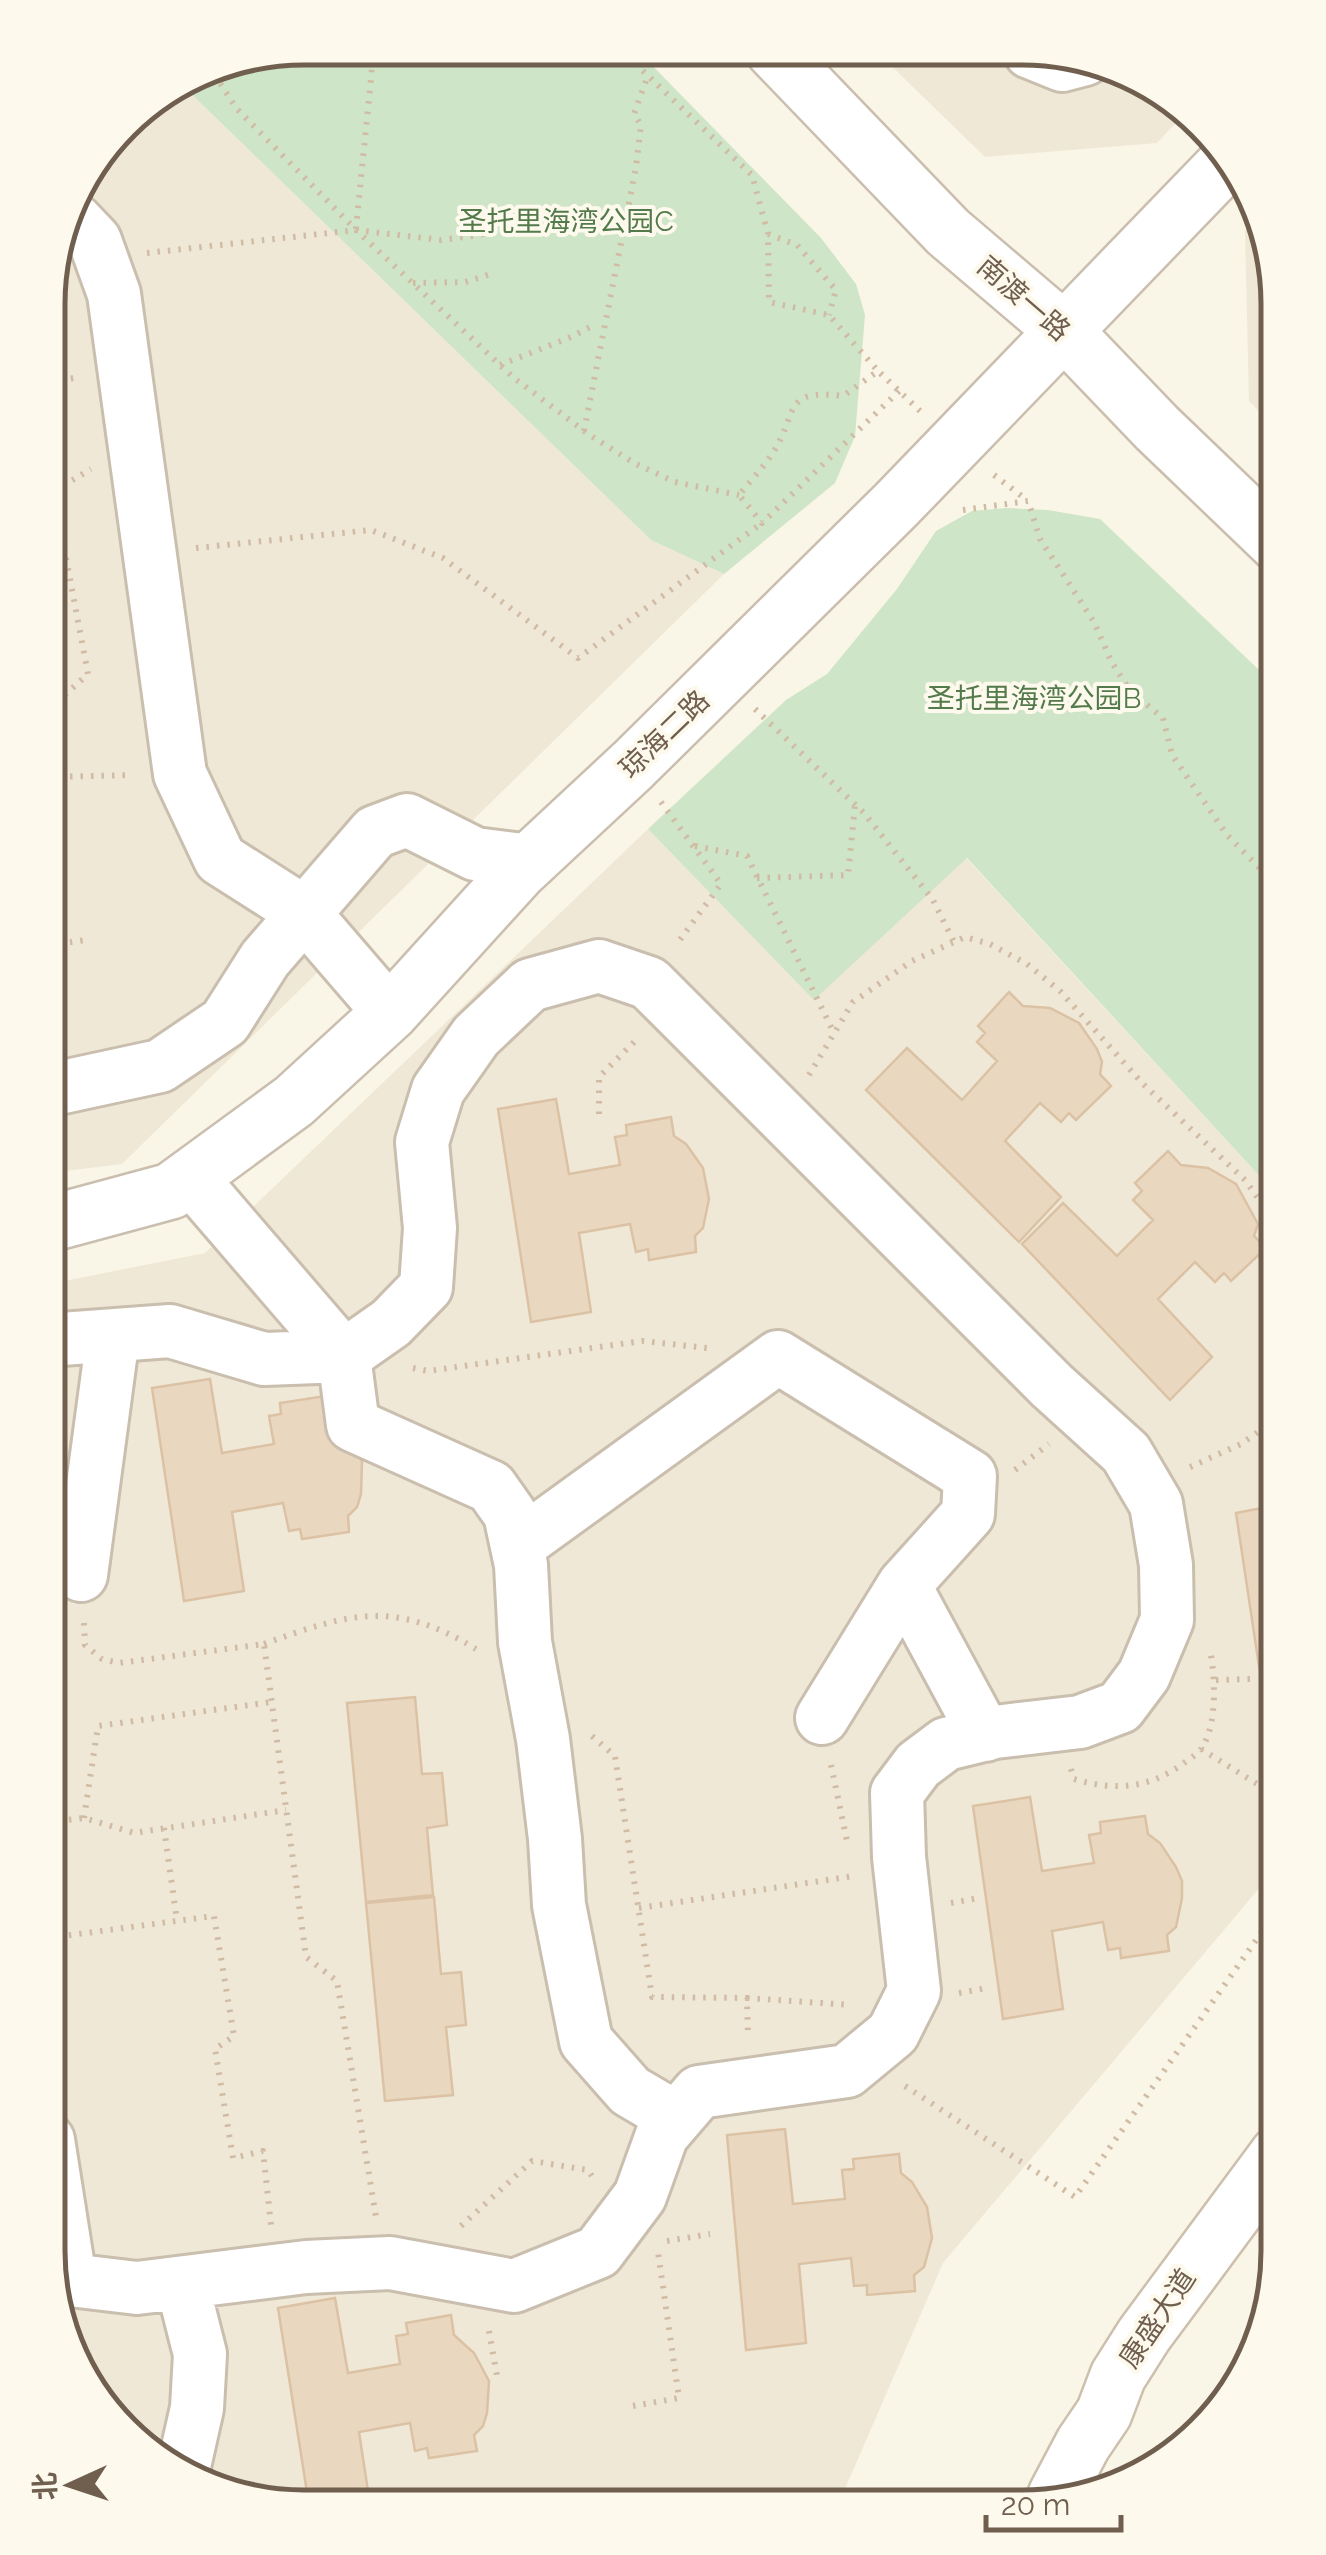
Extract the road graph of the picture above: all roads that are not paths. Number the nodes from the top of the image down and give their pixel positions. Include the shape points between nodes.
1 (787, 65) edge
2 (1220, 169) edge
3 (79, 224) edge
4 (1063, 330) junction
5 (1261, 528) edge
6 (531, 860) junction
7 (303, 912) junction
8 (390, 1013) junction
9 (65, 1087) edge
10 (190, 1177) junction
11 (65, 1219) edge
12 (113, 1336) junction
13 (65, 1339) edge
14 (344, 1356) junction
15 (517, 1546) junction
16 (81, 1576) road end
17 (904, 1585) junction
18 (822, 1718) road end
19 (985, 1735) junction
20 (676, 2118) junction
21 (1260, 2177) edge
22 (65, 2248) edge
23 (182, 2283) junction
24 (186, 2458) edge
25 (1060, 2487) edge

1 - 4 street, 南渡一路 via 948,232
2 - 4 street, 琼海二路
3 - 7 street via 96,241 114,294 180,774 220,859
4 - 5 street, 南渡一路
4 - 6 street, 琼海二路 via 786,614
6 - 7 street via 475,854 407,820 374,832
6 - 8 street, 琼海二路
7 - 8 street
7 - 9 street via 225,1022 160,1066
8 - 10 street, 琼海二路 via 294,1101
10 - 11 street, 琼海二路 via 171,1191
10 - 14 street
12 - 13 street
12 - 14 street via 170,1332 264,1359
12 - 16 street
14 - 15 street via 352,1425 491,1487 510,1514
14 - 19 street via 390,1324 426,1287 430,1228 422,1142 438,1090 476,1036 530,985 599,966 660,994 1126,1453 1156,1504 1167,1620 1144,1675 1120,1708 1080,1722
15 - 17 street via 778,1357 970,1476 968,1514
15 - 20 street via 558,1905 586,2041 630,2091
17 - 18 street
17 - 19 street
19 - 20 street via 946,1744 918,1764 897,1792 914,1992 893,2033 847,2071 699,2092
20 - 23 street via 662,2135 640,2196 598,2252 514,2286 400,2265
21 - 25 street, 康盛大道 via 1144,2335
22 - 23 street via 70,2280 137,2288
23 - 24 street via 200,2354

